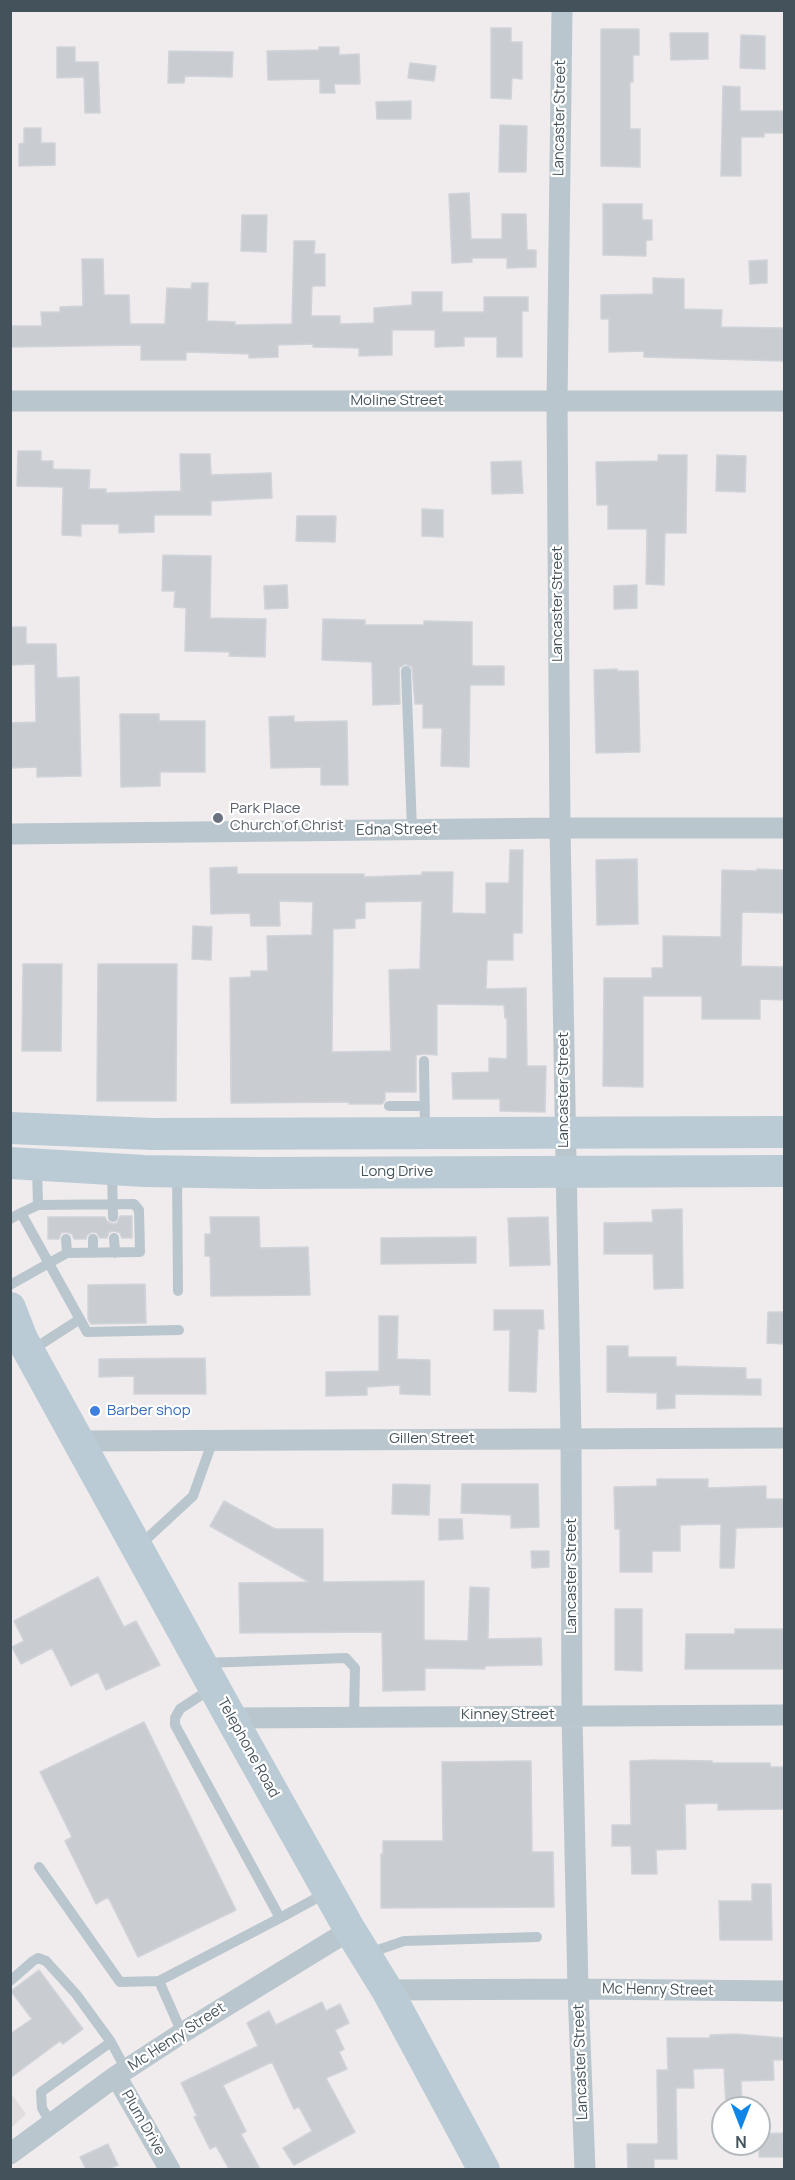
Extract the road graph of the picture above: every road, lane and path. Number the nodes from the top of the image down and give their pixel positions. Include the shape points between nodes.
1 (561, 10) edge
2 (10, 401) edge
3 (557, 401) junction
4 (784, 401) edge
5 (406, 671) dead end
6 (560, 828) junction
7 (784, 828) edge
8 (412, 830) junction
9 (10, 834) edge
10 (424, 1061) dead end
11 (388, 1106) dead end
12 (425, 1119) junction
13 (10, 1128) edge
14 (784, 1132) edge
15 (564, 1133) junction
16 (259, 1134) junction
17 (24, 1163) edge
18 (111, 1169) junction
19 (565, 1171) junction
20 (784, 1171) edge
21 (176, 1172) junction
22 (257, 1173) junction
23 (92, 1204) junction
24 (113, 1204) junction
25 (38, 1205) junction
26 (65, 1205) junction
27 (21, 1213) junction
28 (113, 1216) dead end
29 (66, 1217) dead end
30 (92, 1217) dead end
31 (10, 1218) edge
32 (114, 1238) dead end
33 (66, 1239) dead end
34 (93, 1239) dead end
35 (67, 1253) junction
36 (93, 1253) junction
37 (115, 1253) junction
38 (48, 1263) junction
39 (10, 1285) edge
40 (178, 1291) dead end
41 (80, 1319) junction
42 (179, 1330) dead end
43 (16, 1334) edge
44 (571, 1438) junction
45 (784, 1438) edge
46 (213, 1440) junction
47 (78, 1441) junction
48 (137, 1547) junction
49 (207, 1675) junction
50 (784, 1714) edge
51 (572, 1715) junction
52 (354, 1717) junction
53 (231, 1718) junction
54 (39, 1867) dead end
55 (329, 1892) junction
56 (280, 1917) junction
57 (537, 1937) dead end
58 (358, 1942) junction
59 (10, 1981) edge
60 (159, 1981) junction
61 (578, 1989) junction
62 (387, 1990) junction
63 (784, 1991) edge
64 (182, 2032) junction
65 (111, 2042) junction
66 (121, 2073) junction
67 (51, 2124) junction
68 (10, 2154) edge
69 (170, 2169) edge
70 (484, 2169) edge
71 (585, 2169) edge

1 - 3 street, Lancaster Street
2 - 3 street, Moline Street
3 - 4 street, Moline Street
3 - 6 street, Lancaster Street
5 - 8 lane
6 - 7 street, Edna Street
6 - 8 street, Edna Street
6 - 15 street, Lancaster Street
8 - 9 street, Edna Street
10 - 12 lane
11 - 12 lane
12 - 15 main road
12 - 16 main road
13 - 16 main road
14 - 15 main road
15 - 19 street, Lancaster Street
16 - 22 main road
17 - 18 main road, Long Drive
17 - 25 lane
18 - 21 main road, Long Drive
18 - 24 lane
19 - 20 main road, Long Drive
19 - 22 main road, Long Drive
19 - 44 street, Lancaster Street
21 - 22 main road, Long Drive
21 - 40 lane
23 - 24 lane
23 - 26 lane
23 - 30 lane
24 - 28 lane
24 - 37 lane via 134,1204 139,1210 140,1252
25 - 26 lane
25 - 27 lane
26 - 29 lane
27 - 31 lane
27 - 38 lane
32 - 37 lane
33 - 35 lane
34 - 36 lane
35 - 36 lane
35 - 38 lane
36 - 37 lane
38 - 39 lane
38 - 41 lane
41 - 42 lane via 87,1332
41 - 43 lane
43 - 47 main road, Telephone Road
44 - 45 street, Gillen Street
44 - 46 street, Gillen Street
44 - 51 street, Lancaster Street
46 - 47 street, Gillen Street
46 - 48 lane via 193,1496
47 - 48 main road, Telephone Road
48 - 49 main road, Telephone Road
49 - 52 lane via 346,1658 354,1668
49 - 53 main road, Telephone Road
49 - 56 lane via 180,1709 175,1725
50 - 51 street, Kinney Street
51 - 52 street, Kinney Street
51 - 61 street, Lancaster Street
52 - 53 street, Kinney Street
53 - 55 main road, Telephone Road
54 - 60 lane via 120,1982
55 - 56 lane
55 - 58 main road, Telephone Road
56 - 60 lane
57 - 58 lane
58 - 62 main road, Telephone Road
58 - 64 street, Mc Henry Street
59 - 65 lane via 38,1958 46,1960
60 - 64 lane
61 - 62 street, Mc Henry Street
61 - 63 street, Mc Henry Street
61 - 71 street, Lancaster Street
62 - 70 main road, Telephone Road
64 - 66 street, Mc Henry Street
65 - 66 lane
65 - 67 lane via 42,2092 42,2108
66 - 67 street, Mc Henry Street
66 - 69 street, Plum Drive
67 - 68 street, Mc Henry Street

